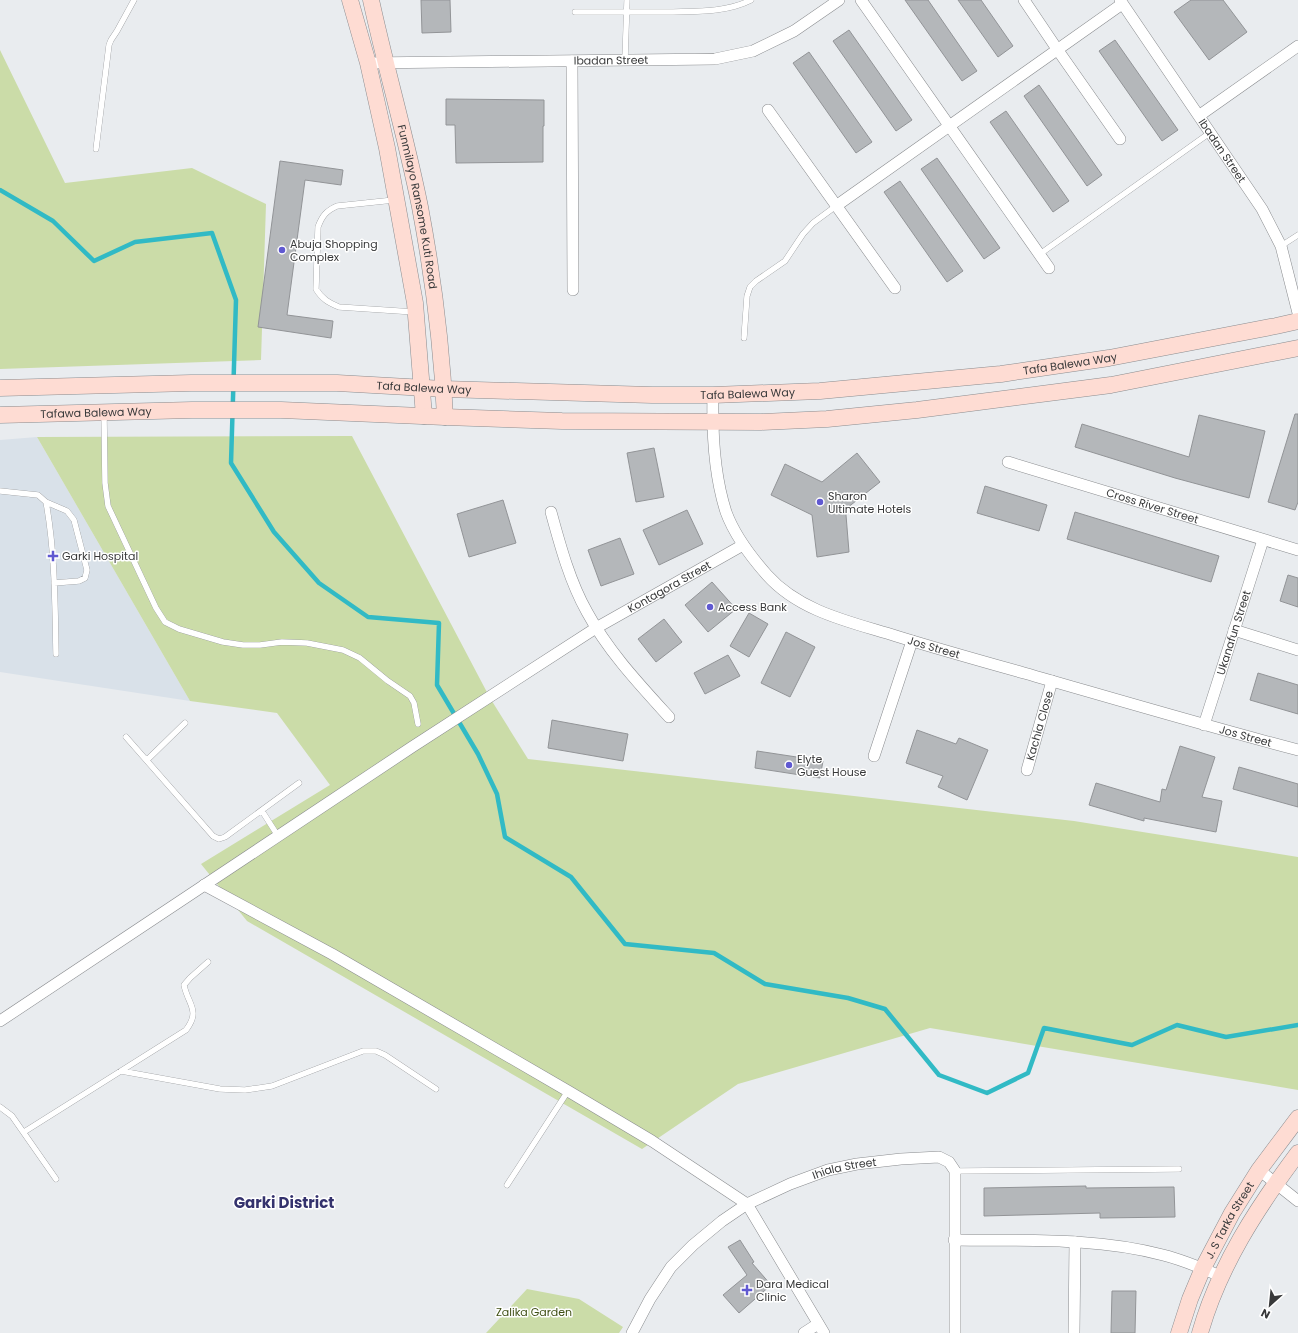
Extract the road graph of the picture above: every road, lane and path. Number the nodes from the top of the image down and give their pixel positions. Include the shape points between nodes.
1 (134, 0) edge
2 (350, 0) edge
3 (371, 0) edge
4 (627, 0) edge
5 (751, 0) edge
6 (838, 0) edge
7 (861, 0) edge
8 (1024, 0) edge
9 (1121, 2) edge
10 (575, 12) dead end
11 (627, 12) junction
12 (1298, 46) edge
13 (1057, 49) junction
14 (625, 60) junction
15 (572, 61) junction
16 (368, 64) junction
17 (386, 64) junction
18 (768, 110) dead end
19 (1200, 115) junction
20 (948, 125) junction
21 (1211, 132) junction
22 (1120, 139) dead end
23 (96, 149) dead end
24 (397, 199) junction
25 (836, 206) junction
26 (1298, 235) edge
27 (1282, 246) junction
28 (1040, 254) junction
29 (1049, 268) dead end
30 (895, 288) dead end
31 (573, 290) dead end
32 (416, 312) junction
33 (1298, 313) edge
34 (1298, 321) edge
35 (744, 338) dead end
36 (1298, 348) edge
37 (0, 388) edge
38 (422, 388) junction
39 (444, 389) junction
40 (713, 396) junction
41 (104, 412) junction
42 (0, 415) edge
43 (424, 416) junction
44 (445, 417) junction
45 (712, 422) junction
46 (1008, 462) dead end
47 (0, 491) edge
48 (46, 502) junction
49 (551, 512) dead end
50 (1263, 540) junction
51 (743, 545) junction
52 (1298, 550) edge
53 (54, 583) junction
54 (596, 628) junction
55 (1234, 630) junction
56 (912, 641) junction
57 (1298, 650) edge
58 (56, 654) dead end
59 (1052, 681) junction
60 (669, 717) dead end
61 (185, 723) dead end
62 (418, 724) dead end
63 (1204, 726) junction
64 (126, 737) dead end
65 (1298, 750) edge
66 (874, 756) dead end
67 (147, 760) junction
68 (1027, 770) dead end
69 (299, 783) dead end
70 (262, 810) junction
71 (278, 836) junction
72 (204, 885) junction
73 (208, 962) dead end
74 (0, 1021) edge
75 (121, 1071) junction
76 (436, 1089) dead end
77 (568, 1091) junction
78 (0, 1107) edge
79 (1298, 1118) edge
80 (24, 1132) junction
81 (1298, 1152) edge
82 (1179, 1169) dead end
83 (1259, 1170) junction
84 (955, 1171) junction
85 (56, 1179) dead end
86 (1276, 1183) junction
87 (507, 1185) dead end
88 (1298, 1201) edge
89 (747, 1204) junction
90 (954, 1240) junction
91 (1074, 1242) junction
92 (1203, 1268) junction
93 (1220, 1276) junction
94 (821, 1328) edge
95 (632, 1333) edge
96 (804, 1333) edge
97 (955, 1333) edge
98 (1074, 1333) edge
99 (1179, 1333) edge
100 (1200, 1333) edge

1 - 23 lane via 109,45
2 - 16 main road, Funmilayo Ransome Kuti Road
3 - 17 main road, Funmilayo Ransome Kuti Road
4 - 11 lane
5 - 11 lane via 717,11
6 - 14 street, Ibadan Street via 794,31 754,51 715,59
7 - 20 street
8 - 13 street
9 - 13 street
9 - 19 street, Ibadan Street
10 - 11 lane
11 - 14 lane
12 - 19 street
13 - 20 street
13 - 22 street
14 - 15 street, Ibadan Street
15 - 17 street, Ibadan Street
15 - 31 street
16 - 17 street, Ibadan Street
16 - 24 main road, Funmilayo Ransome Kuti Road
17 - 39 main road, Funmilayo Ransome Kuti Road via 420,207 436,308
18 - 25 street
19 - 21 street, Ibadan Street
20 - 25 street
20 - 28 street
21 - 27 street, Ibadan Street via 1262,209
21 - 28 lane
24 - 32 main road, Funmilayo Ransome Kuti Road
24 - 32 lane via 328,209 318,227 316,289 320,297 339,307
25 - 30 street
25 - 35 lane via 813,223 785,261 750,287
26 - 27 lane
27 - 33 street, Ibadan Street
28 - 29 street
32 - 38 main road, Funmilayo Ransome Kuti Road
34 - 40 main road, Tafa Balewa Way via 1110,358 1001,374 820,391
36 - 45 main road via 1111,385 949,406 827,418
37 - 38 main road, Tafa Balewa Way via 191,383 337,383
38 - 39 main road, Tafa Balewa Way
38 - 43 main road, Funmilayo Ransome Kuti Road
39 - 40 main road, Tafa Balewa Way
39 - 44 main road, Funmilayo Ransome Kuti Road
40 - 45 street, Jos Street
41 - 42 main road, Tafawa Balewa Way
41 - 43 main road, Tafawa Balewa Way via 281,410
41 - 62 lane via 105,483 108,506 165,622 199,636 243,645 301,642 343,650 360,658 410,696
43 - 44 main road
44 - 45 main road
45 - 51 street, Jos Street via 717,476 726,513
46 - 50 street, Cross River Street
47 - 48 lane via 38,495
48 - 53 lane
48 - 53 lane via 67,511 74,520 87,570 85,578 79,581
49 - 54 street via 576,589
50 - 52 street, Cross River Street
50 - 55 street, Ukanafun Street
51 - 54 street, Kontagora Street
51 - 56 street, Jos Street via 768,576 789,595 814,609
53 - 58 lane
54 - 60 street via 635,680
54 - 71 street, Kontagora Street
55 - 57 street
55 - 63 street, Ukanafun Street
56 - 59 street, Jos Street
56 - 66 street
59 - 63 street, Jos Street
59 - 68 street, Kachia Close
61 - 67 lane
63 - 65 street, Jos Street
64 - 67 lane
67 - 70 lane via 213,836 219,839 225,838
69 - 70 lane
70 - 71 lane
71 - 72 street, Kontagora Street
72 - 74 street, Kontagora Street
72 - 77 street via 332,954
73 - 75 lane via 184,985 193,1009 193,1021 186,1030
75 - 76 lane via 220,1089 245,1090 272,1086 364,1051 376,1051 385,1054
75 - 80 lane
77 - 87 lane
77 - 89 street via 652,1141
78 - 80 lane via 12,1116
79 - 83 main road, J. S Tarka Street
80 - 85 lane
81 - 86 main road, J. S Tarka Street
82 - 84 lane
83 - 86 street
83 - 92 main road, J. S Tarka Street via 1232,1213
84 - 89 street, Ihiala Street via 950,1162 939,1157 857,1164 790,1184
84 - 90 street
86 - 88 street
86 - 93 main road, J. S Tarka Street
89 - 94 street
89 - 95 street, Ihiala Street via 693,1245 671,1267
90 - 91 street
90 - 97 street
91 - 92 street via 1140,1250
91 - 98 street
92 - 93 street
92 - 99 main road, J. S Tarka Street
93 - 100 main road, J. S Tarka Street
94 - 96 street

